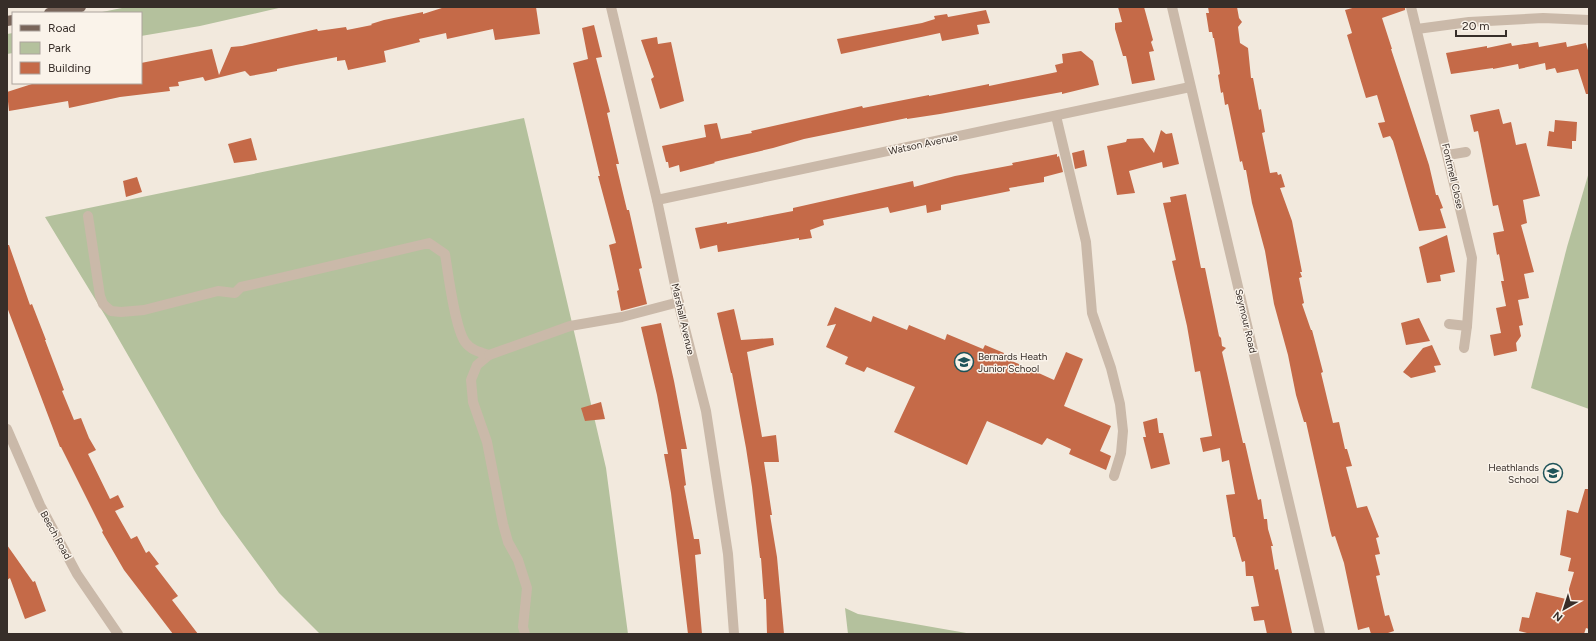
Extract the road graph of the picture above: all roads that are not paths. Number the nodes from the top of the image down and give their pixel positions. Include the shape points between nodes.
1 (82, 7) edge
2 (611, 7) edge
3 (1172, 7) edge
4 (1411, 7) edge
5 (55, 12) edge
6 (1589, 20) edge
7 (1417, 28) junction
8 (1190, 87) junction
9 (1056, 116) junction
10 (1466, 152) dead end
11 (1448, 155) junction
12 (657, 200) junction
13 (88, 216) dead end
14 (679, 302) junction
15 (1449, 324) dead end
16 (1467, 326) junction
17 (1464, 348) dead end
18 (488, 354) junction
19 (8, 434) edge
20 (1114, 476) dead end
21 (118, 634) edge
22 (525, 634) edge
23 (734, 634) edge
24 (1320, 634) edge

1 - 5 main road
2 - 12 street, Marshall Avenue
3 - 8 street, Seymour Road
4 - 7 street, Fontmell Close
6 - 7 street via 1543,18
7 - 11 street, Fontmell Close
8 - 9 street, Watson Avenue
8 - 24 street, Seymour Road
9 - 12 street, Watson Avenue
9 - 20 street via 1086,242 1092,313 1120,404 1123,430 1121,453
10 - 11 street
11 - 16 street, Fontmell Close via 1472,258
12 - 14 street, Marshall Avenue
13 - 18 street via 102,304 111,311 121,312 144,310 218,291 234,293 241,287 429,243 445,254 458,328 464,341 474,351
14 - 18 street via 622,317 570,326
14 - 23 street, Marshall Avenue via 706,411 728,554
15 - 16 street
16 - 17 street, Fontmell Close
18 - 22 street via 476,365 471,380 473,402 487,442 508,542 518,560 527,588
19 - 21 street, Beech Road via 37,500 77,574

